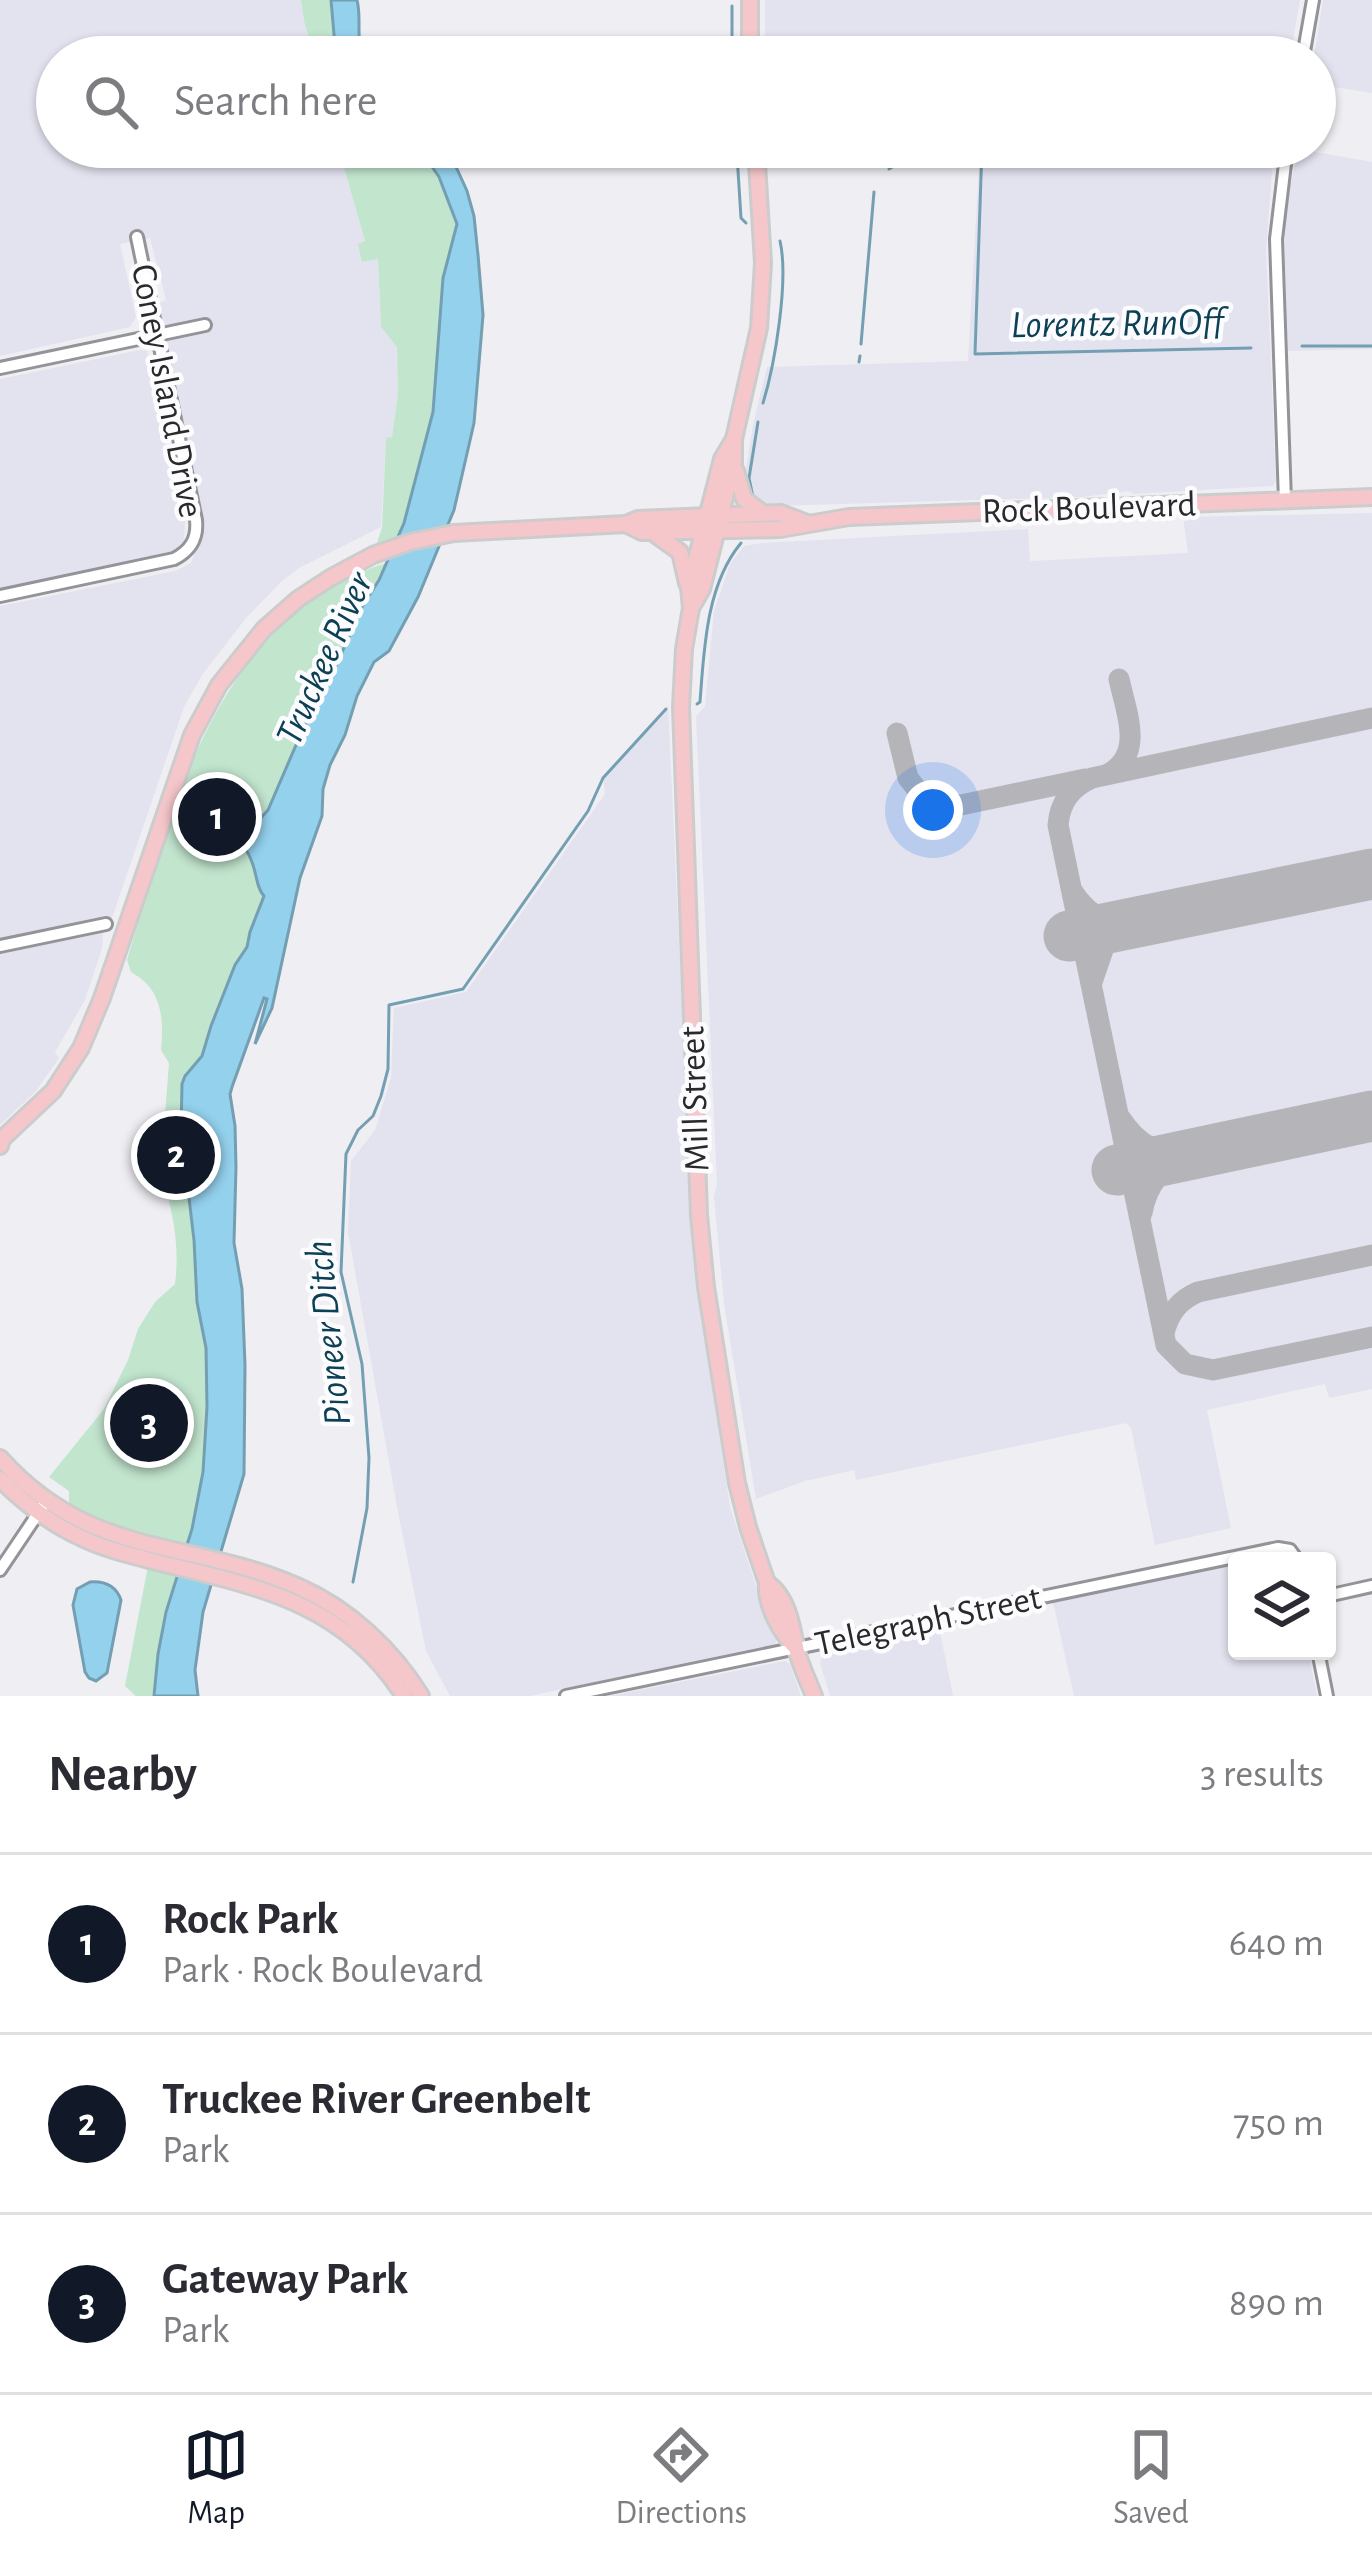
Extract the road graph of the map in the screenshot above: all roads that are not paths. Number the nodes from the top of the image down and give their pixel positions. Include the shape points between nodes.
1 (750, 0) edge
2 (1313, 0) edge
3 (750, 36) edge
4 (1307, 36) edge
5 (758, 168) edge
6 (1283, 168) edge
7 (137, 237) dead end
8 (205, 325) dead end
9 (156, 335) junction
10 (0, 368) edge
11 (734, 440) junction
12 (734, 462) junction
13 (718, 476) junction
14 (1372, 497) edge
15 (1285, 501) junction
16 (664, 518) junction
17 (765, 521) junction
18 (712, 523) junction
19 (626, 524) junction
20 (652, 532) junction
21 (0, 596) edge
22 (694, 598) junction
23 (106, 924) dead end
24 (0, 946) edge
25 (1, 1141) edge
26 (0, 1458) edge
27 (0, 1479) edge
28 (43, 1507) junction
29 (1228, 1558) edge
30 (0, 1570) edge
31 (242, 1575) junction
32 (1372, 1586) edge
33 (1336, 1594) edge
34 (796, 1648) junction
35 (1320, 1660) edge
36 (404, 1696) edge
37 (421, 1696) edge
38 (566, 1696) edge
39 (814, 1696) edge
40 (1327, 1696) edge

1 - 3 main road
2 - 4 street
5 - 11 main road, Mill Street via 762,295
6 - 15 street via 1276,239
7 - 9 street, Coney Island Drive
8 - 9 street
9 - 10 street
9 - 21 street, Coney Island Drive via 196,520 192,544 174,559
11 - 12 main road, Mill Street
11 - 13 main road, Mill Street
12 - 17 main road via 741,493
12 - 18 main road, Mill Street
13 - 16 main road via 699,503
13 - 18 main road, Mill Street
14 - 15 main road, Rock Boulevard
15 - 17 main road, Rock Boulevard via 807,523 788,514
16 - 18 main road, Rock Boulevard
16 - 19 main road, Rock Boulevard
17 - 18 main road, Rock Boulevard
17 - 22 main road via 724,544
18 - 20 main road, Rock Boulevard
18 - 22 main road, Mill Street
19 - 20 main road, Rock Boulevard
19 - 25 main road, Rock Boulevard via 410,542 362,561 279,615 208,701 75,1060
20 - 22 main road via 680,552
22 - 34 main road, Mill Street via 681,707 699,1215 737,1483
23 - 24 street
26 - 28 main road
27 - 28 main road
28 - 30 street
28 - 31 main road via 95,1544
29 - 34 street, Telegraph Street
31 - 36 main road via 341,1629
31 - 37 main road via 302,1588 352,1619
32 - 33 street
34 - 38 street, Telegraph Street
34 - 39 main road, Mill Street
35 - 40 street

